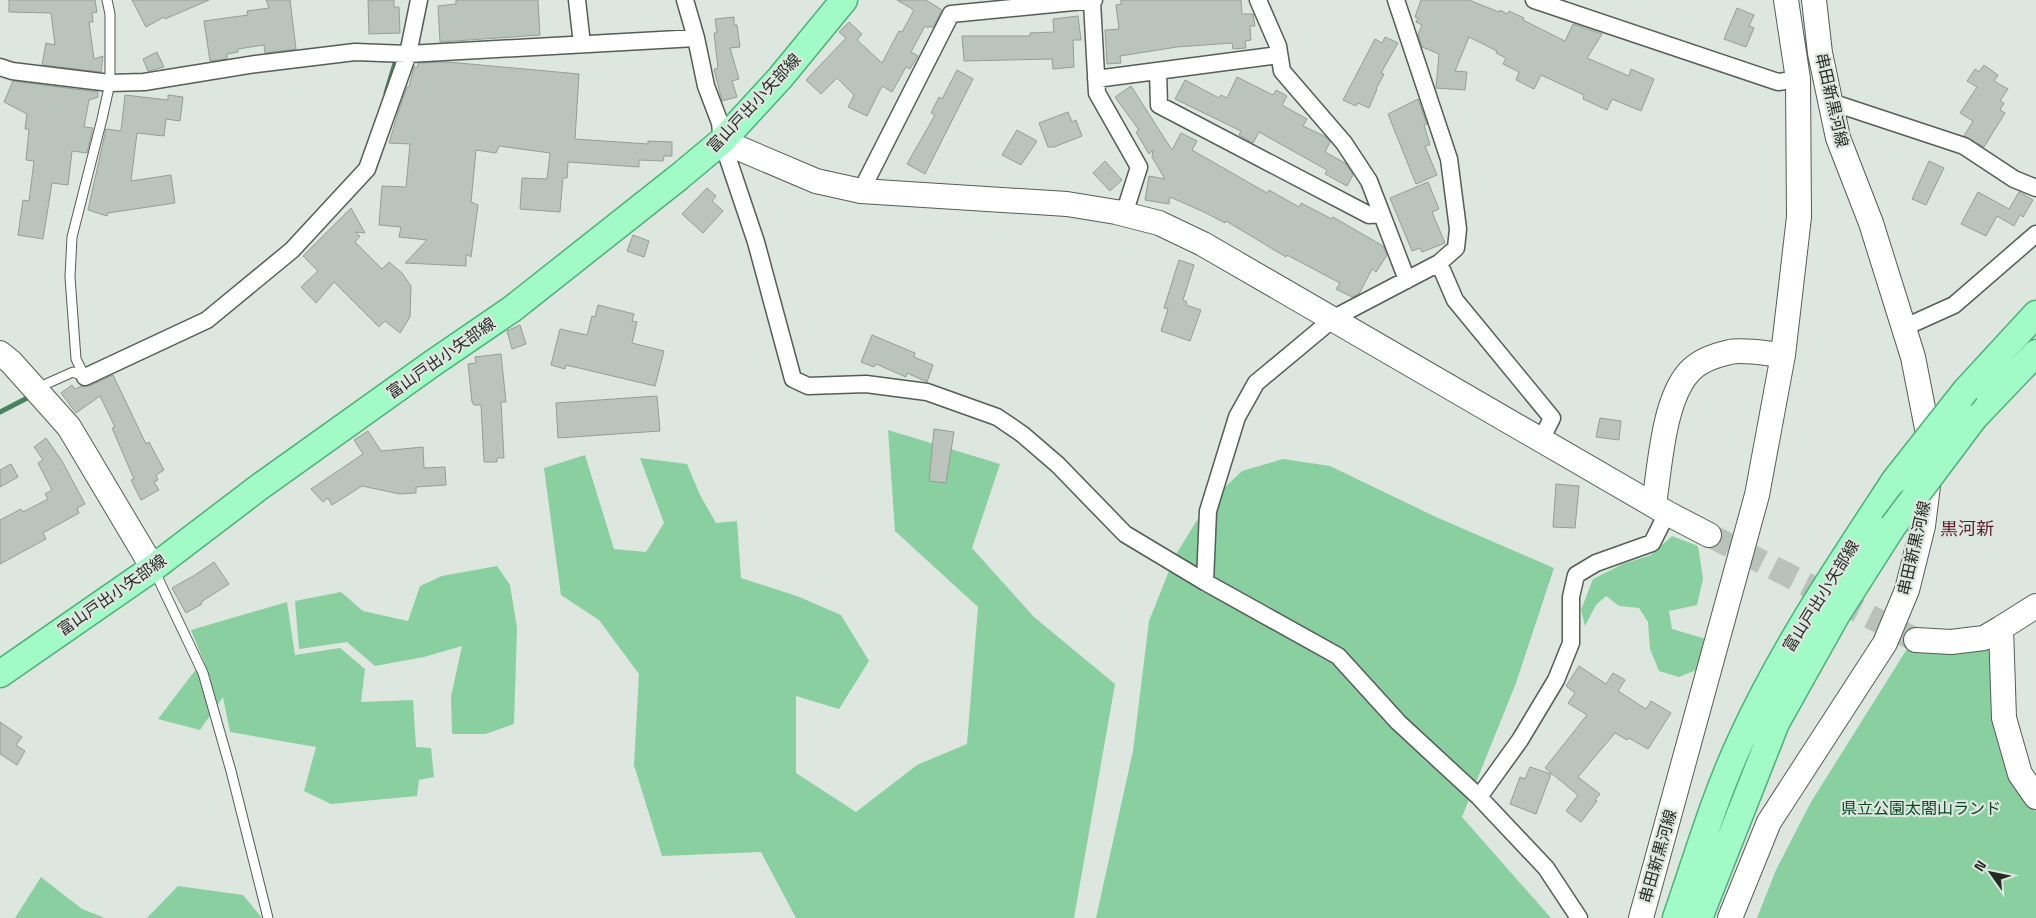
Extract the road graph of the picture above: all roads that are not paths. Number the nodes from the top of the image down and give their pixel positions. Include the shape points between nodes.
1 (107, 0) edge
2 (419, 0) edge
3 (577, 0) edge
4 (685, 0) edge
5 (844, 0) edge
6 (1258, 0) edge
7 (1396, 0) edge
8 (1534, 0) edge
9 (1786, 0) edge
10 (1814, 0) edge
11 (1093, 1) edge
12 (696, 38) junction
13 (582, 44) junction
14 (408, 54) junction
15 (1279, 55) junction
16 (0, 67) edge
17 (1158, 71) junction
18 (1096, 79) junction
19 (1798, 79) junction
20 (110, 83) junction
21 (1830, 102) junction
22 (722, 141) junction
23 (2036, 188) edge
24 (861, 191) junction
25 (1124, 214) junction
26 (1382, 214) junction
27 (2036, 234) edge
28 (1439, 263) junction
29 (1407, 280) junction
30 (2036, 314) edge
31 (1334, 318) junction
32 (1904, 328) junction
33 (2036, 352) edge
34 (0, 353) edge
35 (1784, 355) junction
36 (85, 377) junction
37 (35, 389) junction
38 (1541, 440) junction
39 (1660, 509) junction
40 (1709, 535) tunnel mouth
41 (153, 568) junction
42 (1204, 582) junction
43 (2036, 606) edge
44 (2001, 628) junction
45 (1916, 640) tunnel mouth
46 (0, 674) edge
47 (2036, 797) edge
48 (1479, 798) junction
49 (268, 918) edge
50 (1579, 918) edge
51 (1641, 918) edge
52 (1676, 918) edge
53 (1699, 918) edge
54 (1730, 918) edge

1 - 20 lane
2 - 14 street
3 - 13 street
4 - 12 street
5 - 22 main road, 富山戸出小矢部線 via 786,72
6 - 15 street
7 - 28 street via 1449,159 1458,229 1456,248
8 - 19 street via 1778,82
9 - 19 main road, 串田新黒河線
10 - 21 main road, 串田新黒河線
11 - 18 street
11 - 24 street via 950,14
12 - 13 street
12 - 22 street
13 - 14 street
14 - 20 street via 355,52 144,82
14 - 36 street via 367,169 292,250 207,320
15 - 17 street
15 - 26 street via 1282,71 1344,143 1369,181
16 - 20 street
17 - 18 street
17 - 26 street via 1159,105 1369,215
18 - 25 street via 1097,93 1139,167
19 - 35 main road, 串田新黒河線 via 1799,217
20 - 36 lane via 72,237 70,277 76,359
21 - 23 street via 1964,146 2014,179
21 - 32 main road, 串田新黒河線 via 1838,138 1871,224
22 - 24 main road via 816,181
22 - 41 main road, 富山戸出小矢部線 via 512,309 258,488
22 - 42 street via 756,242 793,379 808,386 866,384 927,392 997,417 1058,465 1125,534
24 - 25 main road via 1067,204
25 - 31 main road via 1159,223 1203,244
26 - 29 street
27 - 32 street via 1954,305
28 - 29 street
28 - 38 street via 1455,300 1552,418
29 - 31 street
30 - 52 main road, 富山戸出小矢部線, bridge via 1966,390 1895,480 1802,625 1764,692 1723,782
31 - 38 main road
31 - 42 street via 1256,383 1237,417 1208,512
32 - 54 main road, 串田新黒河線 via 1932,454 1923,526 1907,590 1885,643 1769,822
33 - 53 main road, 富山戸出小矢部線, bridge via 1974,418 1893,526 1836,614 1776,723
34 - 37 main road
35 - 39 main road via 1732,351 1704,361 1689,373 1666,424
35 - 51 main road, 串田新黒河線 via 1757,495
36 - 37 lane via 73,372
37 - 41 main road via 69,427
38 - 39 main road
39 - 40 main road
39 - 48 street via 1652,543 1576,575 1571,597 1571,643 1556,680 1520,740
41 - 46 main road, 富山戸出小矢部線
41 - 49 lane via 203,673
42 - 48 street via 1338,656 1398,722
43 - 44 main road
44 - 45 main road via 1984,638 1951,642
44 - 47 main road via 2004,718 2020,774
48 - 50 street via 1546,868

